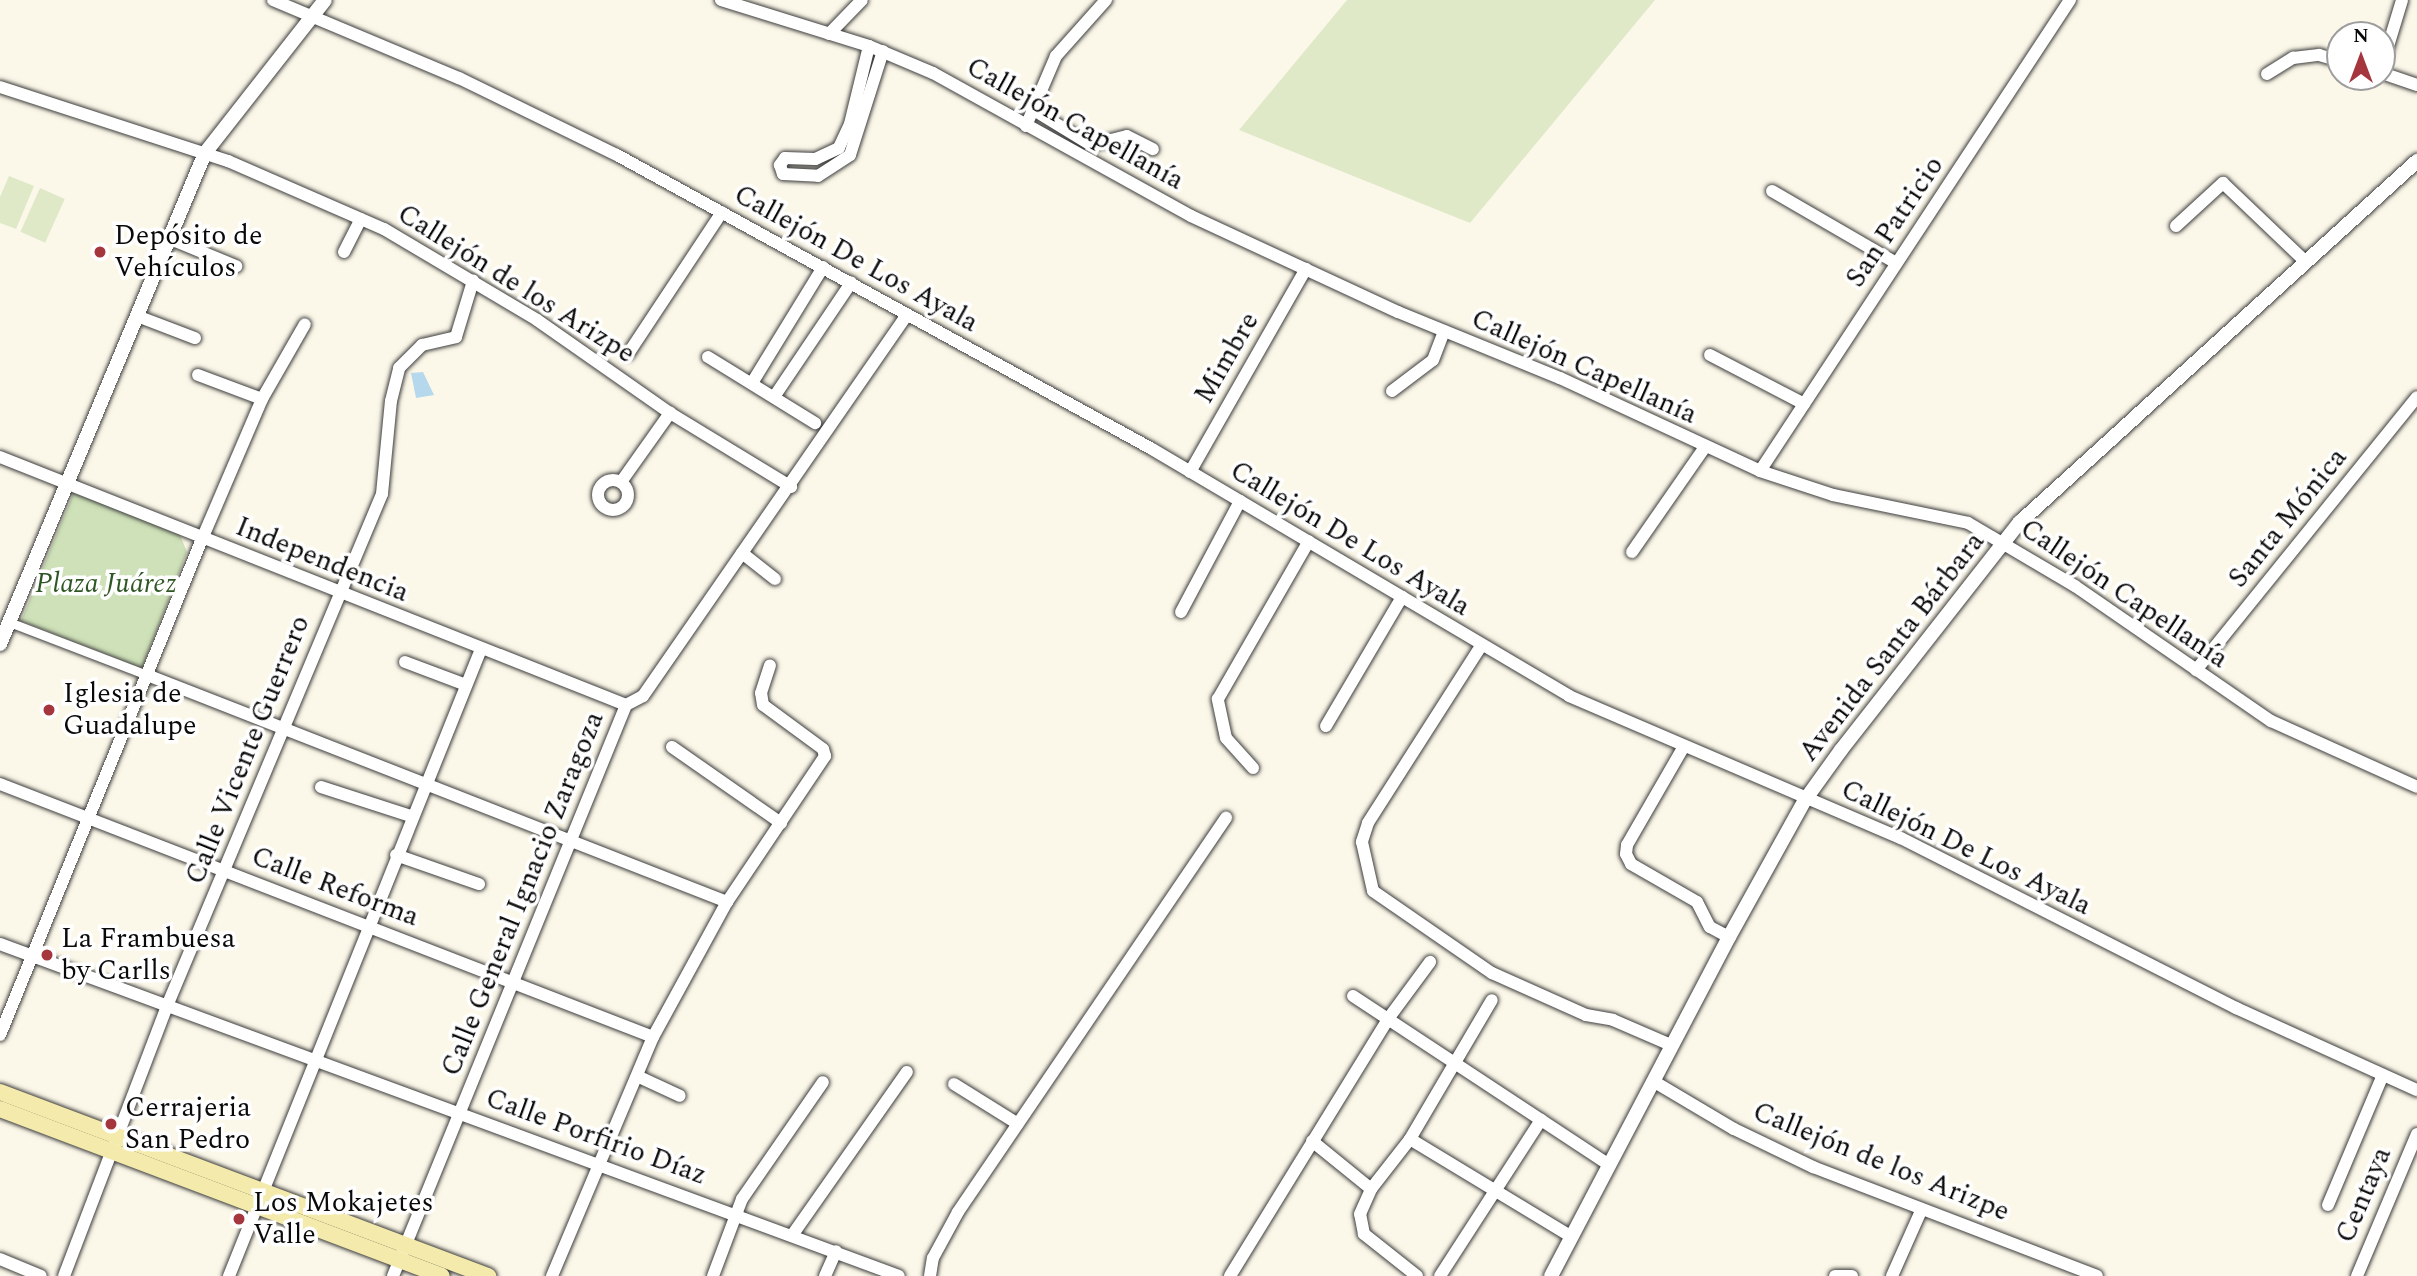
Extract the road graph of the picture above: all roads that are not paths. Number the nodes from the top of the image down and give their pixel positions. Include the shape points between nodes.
1 (273, 0) edge
2 (325, 0) edge
3 (721, 0) edge
4 (862, 0) edge
5 (1106, 0) edge
6 (2070, 0) edge
7 (2402, 0) edge
8 (312, 16) junction
9 (2396, 21) edge
10 (829, 34) junction
11 (869, 46) junction
12 (883, 51) junction
13 (2326, 57) edge
14 (2267, 75) dead end
15 (2396, 77) edge
16 (2417, 85) edge
17 (0, 87) edge
18 (866, 87) junction
19 (1032, 109) junction
20 (1026, 126) junction
21 (1153, 149) dead end
22 (205, 153) junction
23 (2417, 161) edge
24 (1772, 191) dead end
25 (722, 212) junction
26 (361, 219) junction
27 (2176, 226) dead end
28 (169, 238) junction
29 (344, 252) dead end
30 (2306, 262) junction
31 (1896, 263) junction
32 (236, 266) dead end
33 (823, 267) junction
34 (1306, 269) junction
35 (473, 281) junction
36 (851, 283) junction
37 (907, 315) junction
38 (137, 316) junction
39 (305, 324) dead end
40 (1444, 331) junction
41 (195, 338) dead end
42 (628, 355) dead end
43 (1710, 355) dead end
44 (708, 357) dead end
45 (198, 375) dead end
46 (752, 383) junction
47 (1392, 391) dead end
48 (774, 397) junction
49 (2417, 397) edge
50 (262, 400) junction
51 (1804, 404) junction
52 (670, 414) junction
53 (815, 423) dead end
54 (1705, 447) junction
55 (0, 457) edge
56 (1190, 471) junction
57 (1760, 471) junction
58 (621, 482) dead end
59 (66, 483) junction
60 (791, 487) junction
61 (1240, 501) junction
62 (202, 538) junction
63 (1309, 541) junction
64 (2004, 543) junction
65 (1632, 552) dead end
66 (742, 553) junction
67 (775, 579) dead end
68 (339, 594) junction
69 (1402, 597) junction
70 (1181, 612) dead end
71 (5, 621) edge
72 (0, 644) edge
73 (1481, 646) junction
74 (481, 649) junction
75 (405, 662) dead end
76 (770, 665) dead end
77 (2196, 670) junction
78 (147, 675) junction
79 (466, 685) junction
80 (626, 705) junction
81 (1326, 726) dead end
82 (286, 728) junction
83 (672, 747) dead end
84 (1683, 748) junction
85 (1253, 768) dead end
86 (425, 781) junction
87 (0, 784) edge
88 (2417, 786) edge
89 (321, 787) dead end
90 (1805, 800) junction
91 (411, 816) junction
92 (89, 818) junction
93 (1226, 818) dead end
94 (781, 823) junction
95 (572, 837) junction
96 (396, 855) junction
97 (225, 871) junction
98 (478, 884) dead end
99 (727, 902) junction
100 (368, 926) junction
101 (1729, 937) junction
102 (0, 944) edge
103 (32, 956) junction
104 (1430, 962) dead end
105 (514, 982) junction
106 (1353, 996) dead end
107 (1492, 1000) dead end
108 (167, 1006) junction
109 (1388, 1019) junction
110 (0, 1035) edge
111 (653, 1037) junction
112 (1671, 1045) junction
113 (313, 1061) junction
114 (1455, 1065) junction
115 (907, 1072) dead end
116 (637, 1076) junction
117 (2383, 1076) junction
118 (1653, 1080) junction
119 (822, 1082) dead end
120 (954, 1084) dead end
121 (2417, 1090) edge
122 (0, 1092) edge
123 (680, 1096) dead end
124 (0, 1109) edge
125 (458, 1114) junction
126 (1541, 1121) junction
127 (1018, 1125) junction
128 (2417, 1134) edge
129 (118, 1135) junction
130 (1410, 1139) junction
131 (1312, 1140) junction
132 (112, 1151) junction
133 (599, 1162) junction
134 (1609, 1165) junction
135 (1371, 1189) junction
136 (1495, 1192) junction
137 (258, 1197) junction
138 (2328, 1205) dead end
139 (1921, 1211) junction
140 (737, 1214) junction
141 (793, 1234) junction
142 (1572, 1237) junction
143 (836, 1251) junction
144 (402, 1252) junction
145 (0, 1259) edge
146 (2059, 1260) junction
147 (882, 1273) edge
148 (41, 1276) edge
149 (64, 1276) edge
150 (229, 1276) edge
151 (393, 1276) edge
152 (442, 1276) edge
153 (488, 1276) edge
154 (552, 1276) edge
155 (713, 1276) edge
156 (825, 1276) edge
157 (899, 1276) edge
158 (930, 1276) edge
159 (1230, 1276) edge
160 (1416, 1276) edge
161 (1440, 1276) edge
162 (1551, 1276) edge
163 (1835, 1276) edge
164 (1852, 1276) edge
165 (1892, 1276) edge
166 (2061, 1276) edge
167 (2097, 1276) edge
168 (2357, 1276) edge

1 - 8 street, Callejón De Los Ayala
2 - 8 street
3 - 10 street, Callejón Capellanía
4 - 10 street
5 - 19 street via 1056,56
6 - 31 street, San Patricio
7 - 9 street
8 - 22 street
8 - 25 street, Callejón De Los Ayala via 549,119
10 - 11 street, Callejón Capellanía
11 - 12 street, Callejón Capellanía
11 - 18 street
12 - 18 street
12 - 20 street, Callejón Capellanía via 933,73
13 - 14 street via 2294,58
15 - 16 street
17 - 22 street, Callejón de los Arizpe
18 - 18 street via 839,148 815,159 785,158 780,165 783,174 818,176 843,164 855,148
19 - 20 street
19 - 21 street via 1091,145 1126,136
20 - 34 street, Callejón Capellanía via 1191,216
22 - 26 street, Callejón de los Arizpe
22 - 28 street
23 - 30 street, Avenida Santa Bárbara
24 - 31 street
25 - 33 street, Callejón De Los Ayala
25 - 42 street
26 - 29 street
26 - 35 street, Callejón de los Arizpe
27 - 30 street via 2223,183
28 - 32 street
28 - 38 street
30 - 64 street, Avenida Santa Bárbara via 2043,501
31 - 51 street, San Patricio
33 - 36 street, Callejón De Los Ayala
33 - 46 street
34 - 40 street, Callejón Capellanía
34 - 56 street, Mimbre
35 - 52 street, Callejón de los Arizpe
35 - 68 street, Calle Vicente Guerrero via 456,337 422,345 399,368 391,401 382,494
36 - 37 street, Callejón De Los Ayala
36 - 48 street
37 - 56 street, Callejón De Los Ayala
37 - 60 street, Calle General Ignacio Zaragoza
38 - 41 street
38 - 59 street
39 - 50 street
40 - 47 street via 1433,359
40 - 54 street, Callejón Capellanía via 1560,378
43 - 51 street
44 - 46 street
45 - 50 street
46 - 48 street
48 - 53 street
49 - 77 street, Santa Mónica
50 - 62 street
51 - 57 street, San Patricio
52 - 58 street
52 - 60 street, Callejón de los Arizpe
54 - 57 street, Callejón Capellanía
54 - 65 street
55 - 59 street, Independencia
56 - 61 street, Callejón De Los Ayala
57 - 64 street, Callejón Capellanía via 1833,495 1952,517
59 - 62 street, Independencia
59 - 71 street
60 - 66 street, Calle General Ignacio Zaragoza
61 - 63 street, Callejón De Los Ayala
61 - 70 street
62 - 68 street, Independencia
62 - 78 street
63 - 69 street, Callejón De Los Ayala
63 - 85 street via 1218,699 1226,738
64 - 77 street, Callejón Capellanía
64 - 90 street, Avenida Santa Bárbara
66 - 67 street
66 - 80 street, Calle General Ignacio Zaragoza via 643,696
68 - 74 street, Independencia
68 - 82 street, Calle Vicente Guerrero
69 - 73 street, Callejón De Los Ayala
69 - 81 street
71 - 72 street
71 - 78 street
73 - 84 street, Callejón De Los Ayala via 1569,696
73 - 112 street via 1368,823 1362,842 1373,891 1492,973 1586,1015 1613,1020
74 - 79 street
74 - 80 street, Independencia
75 - 79 street
76 - 94 street via 761,693 765,709 825,753
77 - 88 street, Callejón Capellanía via 2271,721
78 - 82 street
78 - 92 street
79 - 86 street
80 - 95 street, Calle General Ignacio Zaragoza
82 - 86 street
82 - 97 street, Calle Vicente Guerrero
83 - 94 street
84 - 90 street, Callejón De Los Ayala
84 - 101 street via 1627,845 1626,855 1631,864 1697,902 1710,927
86 - 91 street
86 - 95 street
87 - 92 street, Calle Reforma
89 - 91 street
90 - 101 street, Avenida Santa Bárbara
90 - 117 street, Callejón De Los Ayala via 1920,847 2236,1009
91 - 96 street
92 - 97 street, Calle Reforma
92 - 103 street
93 - 127 street
94 - 99 street
95 - 99 street
95 - 105 street, Calle General Ignacio Zaragoza
96 - 98 street
96 - 100 street
97 - 100 street, Calle Reforma
97 - 108 street, Calle Vicente Guerrero
99 - 111 street
100 - 105 street, Calle Reforma
100 - 113 street
101 - 112 street, Avenida Santa Bárbara
102 - 103 street, Calle Porfirio Díaz
103 - 108 street, Calle Porfirio Díaz
103 - 110 street
104 - 109 street
105 - 111 street, Calle Reforma
105 - 125 street, Calle General Ignacio Zaragoza
106 - 109 street
107 - 114 street
108 - 113 street, Calle Porfirio Díaz
108 - 129 street, Calle Vicente Guerrero
109 - 114 street
109 - 131 street
111 - 116 street
112 - 118 street, Avenida Santa Bárbara
113 - 125 street, Calle Porfirio Díaz
113 - 137 street
114 - 126 street
114 - 130 street
115 - 141 street
116 - 123 street
116 - 133 street
117 - 121 street, Callejón De Los Ayala
117 - 138 street
118 - 134 street, Avenida Santa Bárbara
118 - 139 street, Callejón de los Arizpe via 1765,1145
119 - 140 street via 742,1199
120 - 127 street
122 - 129 main road
124 - 132 main road
125 - 133 street, Calle Porfirio Díaz
125 - 144 street, Calle General Ignacio Zaragoza
126 - 134 street
126 - 136 street
127 - 158 street via 944,1235
128 - 168 street, Centaya
129 - 132 street, Calle Vicente Guerrero
129 - 137 main road
130 - 135 street
130 - 136 street
131 - 135 street
131 - 159 street
132 - 137 main road
132 - 149 street, Calle Vicente Guerrero
133 - 140 street, Calle Porfirio Díaz
133 - 154 street
134 - 142 street, Avenida Santa Bárbara
135 - 160 street via 1360,1214 1361,1228 1376,1247
136 - 142 street
136 - 161 street
137 - 144 main road
137 - 150 street
139 - 146 street, Callejón de los Arizpe
139 - 165 street
140 - 141 street, Calle Porfirio Díaz
140 - 155 street
141 - 143 street, Calle Porfirio Díaz
142 - 162 street, Avenida Santa Bárbara
143 - 147 street, Calle Porfirio Díaz
143 - 156 street
144 - 151 street, Calle General Ignacio Zaragoza
144 - 152 main road
144 - 153 main road
145 - 148 street
146 - 166 street
146 - 167 street, Callejón de los Arizpe
147 - 157 street, Calle Porfirio Díaz
163 - 164 street

